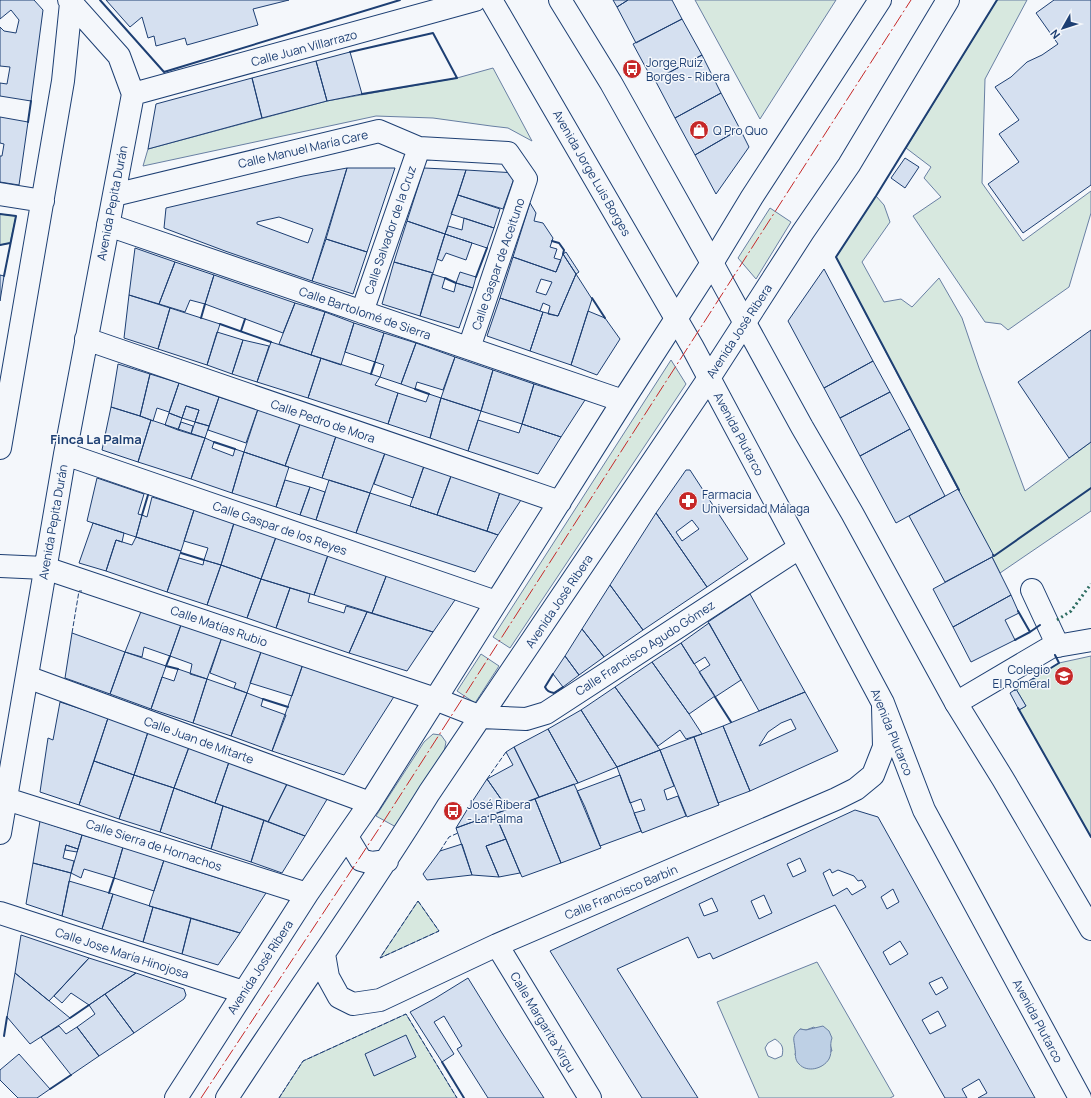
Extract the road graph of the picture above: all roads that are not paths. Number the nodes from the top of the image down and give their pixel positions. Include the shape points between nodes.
1 (475, 0) edge
2 (491, 0) edge
3 (560, 0) edge
4 (880, 0) edge
5 (948, 0) edge
6 (70, 2) edge
7 (132, 94) junction
8 (419, 148) junction
9 (526, 179) joint
10 (0, 194) edge
11 (114, 195) junction
12 (43, 201) junction
13 (108, 225) junction
14 (712, 263) junction
15 (362, 312) junction
16 (676, 318) junction
17 (745, 323) junction
18 (86, 340) junction
19 (692, 346) joint
20 (469, 348) junction
21 (709, 378) junction
22 (623, 401) junction
23 (0, 448) edge
24 (65, 454) junction
25 (560, 502) junction
26 (799, 548) junction
27 (0, 566) edge
28 (45, 568) junction
29 (1032, 590) dead end
30 (496, 602) junction
31 (1091, 625) edge
32 (1069, 644) edge
33 (27, 677) junction
34 (435, 699) junction
35 (882, 703) junction
36 (956, 703) junction
37 (482, 717) junction
38 (3, 797) edge
39 (370, 803) junction
40 (0, 833) edge
41 (347, 837) junction
42 (387, 861) junction
43 (307, 894) junction
44 (0, 913) edge
45 (1091, 929) edge
46 (497, 945) junction
47 (324, 954) junction
48 (243, 992) junction
49 (176, 1098) edge
50 (227, 1098) edge
51 (590, 1098) edge
52 (1080, 1098) edge

1 - 7 street, Calle Juan Villarrazo
2 - 16 street, Avenida Jorge Luis Borges
3 - 14 street via 611,83
4 - 14 street, Avenida José Ribera
5 - 17 street, Avenida José Ribera via 848,165
6 - 7 street via 119,56
6 - 12 street via 63,82
7 - 11 street, Avenida Pepita Durán
8 - 9 street, Calle Manuel María Care via 508,153
8 - 11 street, Calle Manuel María Care via 379,131
8 - 15 street, Calle Salvador de la Cruz
9 - 20 street, Calle Gaspar de Aceituno
10 - 12 street
11 - 13 street, Avenida Pepita Durán
12 - 23 street
13 - 15 street, Calle Bartolomé de Sierra
13 - 18 street, Avenida Pepita Durán
14 - 16 street, Avenida José Ribera
14 - 17 street
15 - 20 street, Calle Bartolomé de Sierra
16 - 19 street, Avenida Jorge Luis Borges
16 - 22 street, Avenida José Ribera
17 - 21 street, Avenida José Ribera
17 - 36 street
18 - 24 street, Avenida Pepita Durán
18 - 25 street, Calle Pedro de Mora
19 - 21 street, Avenida Plutarco
20 - 22 street, Calle Bartolomé de Sierra
21 - 26 street, Avenida Plutarco
21 - 37 street, Avenida José Ribera
22 - 25 street, Avenida José Ribera
24 - 28 street, Avenida Pepita Durán
24 - 30 street, Calle Gaspar de los Reyes
25 - 30 street, Avenida José Ribera
26 - 35 street, Avenida Plutarco
26 - 37 street, Calle Francisco Agudo Gómez via 546,712 526,719
27 - 28 street, Calle Matías Rubio
28 - 33 street, Avenida Pepita Durán
28 - 34 street, Calle Matías Rubio
29 - 32 street
30 - 34 street, Avenida José Ribera
31 - 32 street
32 - 36 street
33 - 38 street, Avenida Pepita Durán
33 - 39 street, Calle Juan de Mitarte
34 - 37 street
34 - 39 street, Avenida José Ribera
35 - 46 street, Calle Francisco Barbín via 884,747 873,775 856,789
35 - 52 street, Avenida Plutarco via 924,810
36 - 45 street
37 - 42 street, Avenida José Ribera
38 - 40 street, Avenida Pepita Durán
38 - 43 street, Calle Sierra de Hornachos
39 - 41 street, Avenida José Ribera
41 - 42 street via 362,860 372,863
41 - 43 street, Avenida José Ribera
42 - 47 street, Avenida José Ribera
43 - 48 street, Avenida José Ribera
44 - 48 street, Calle Jose María Hinojosa
46 - 47 street, Calle Francisco Barbín via 380,1000 352,1004 339,997 328,977
46 - 51 street, Calle Margarita Xirgu
47 - 50 street, Avenida José Ribera
48 - 49 street, Avenida José Ribera

